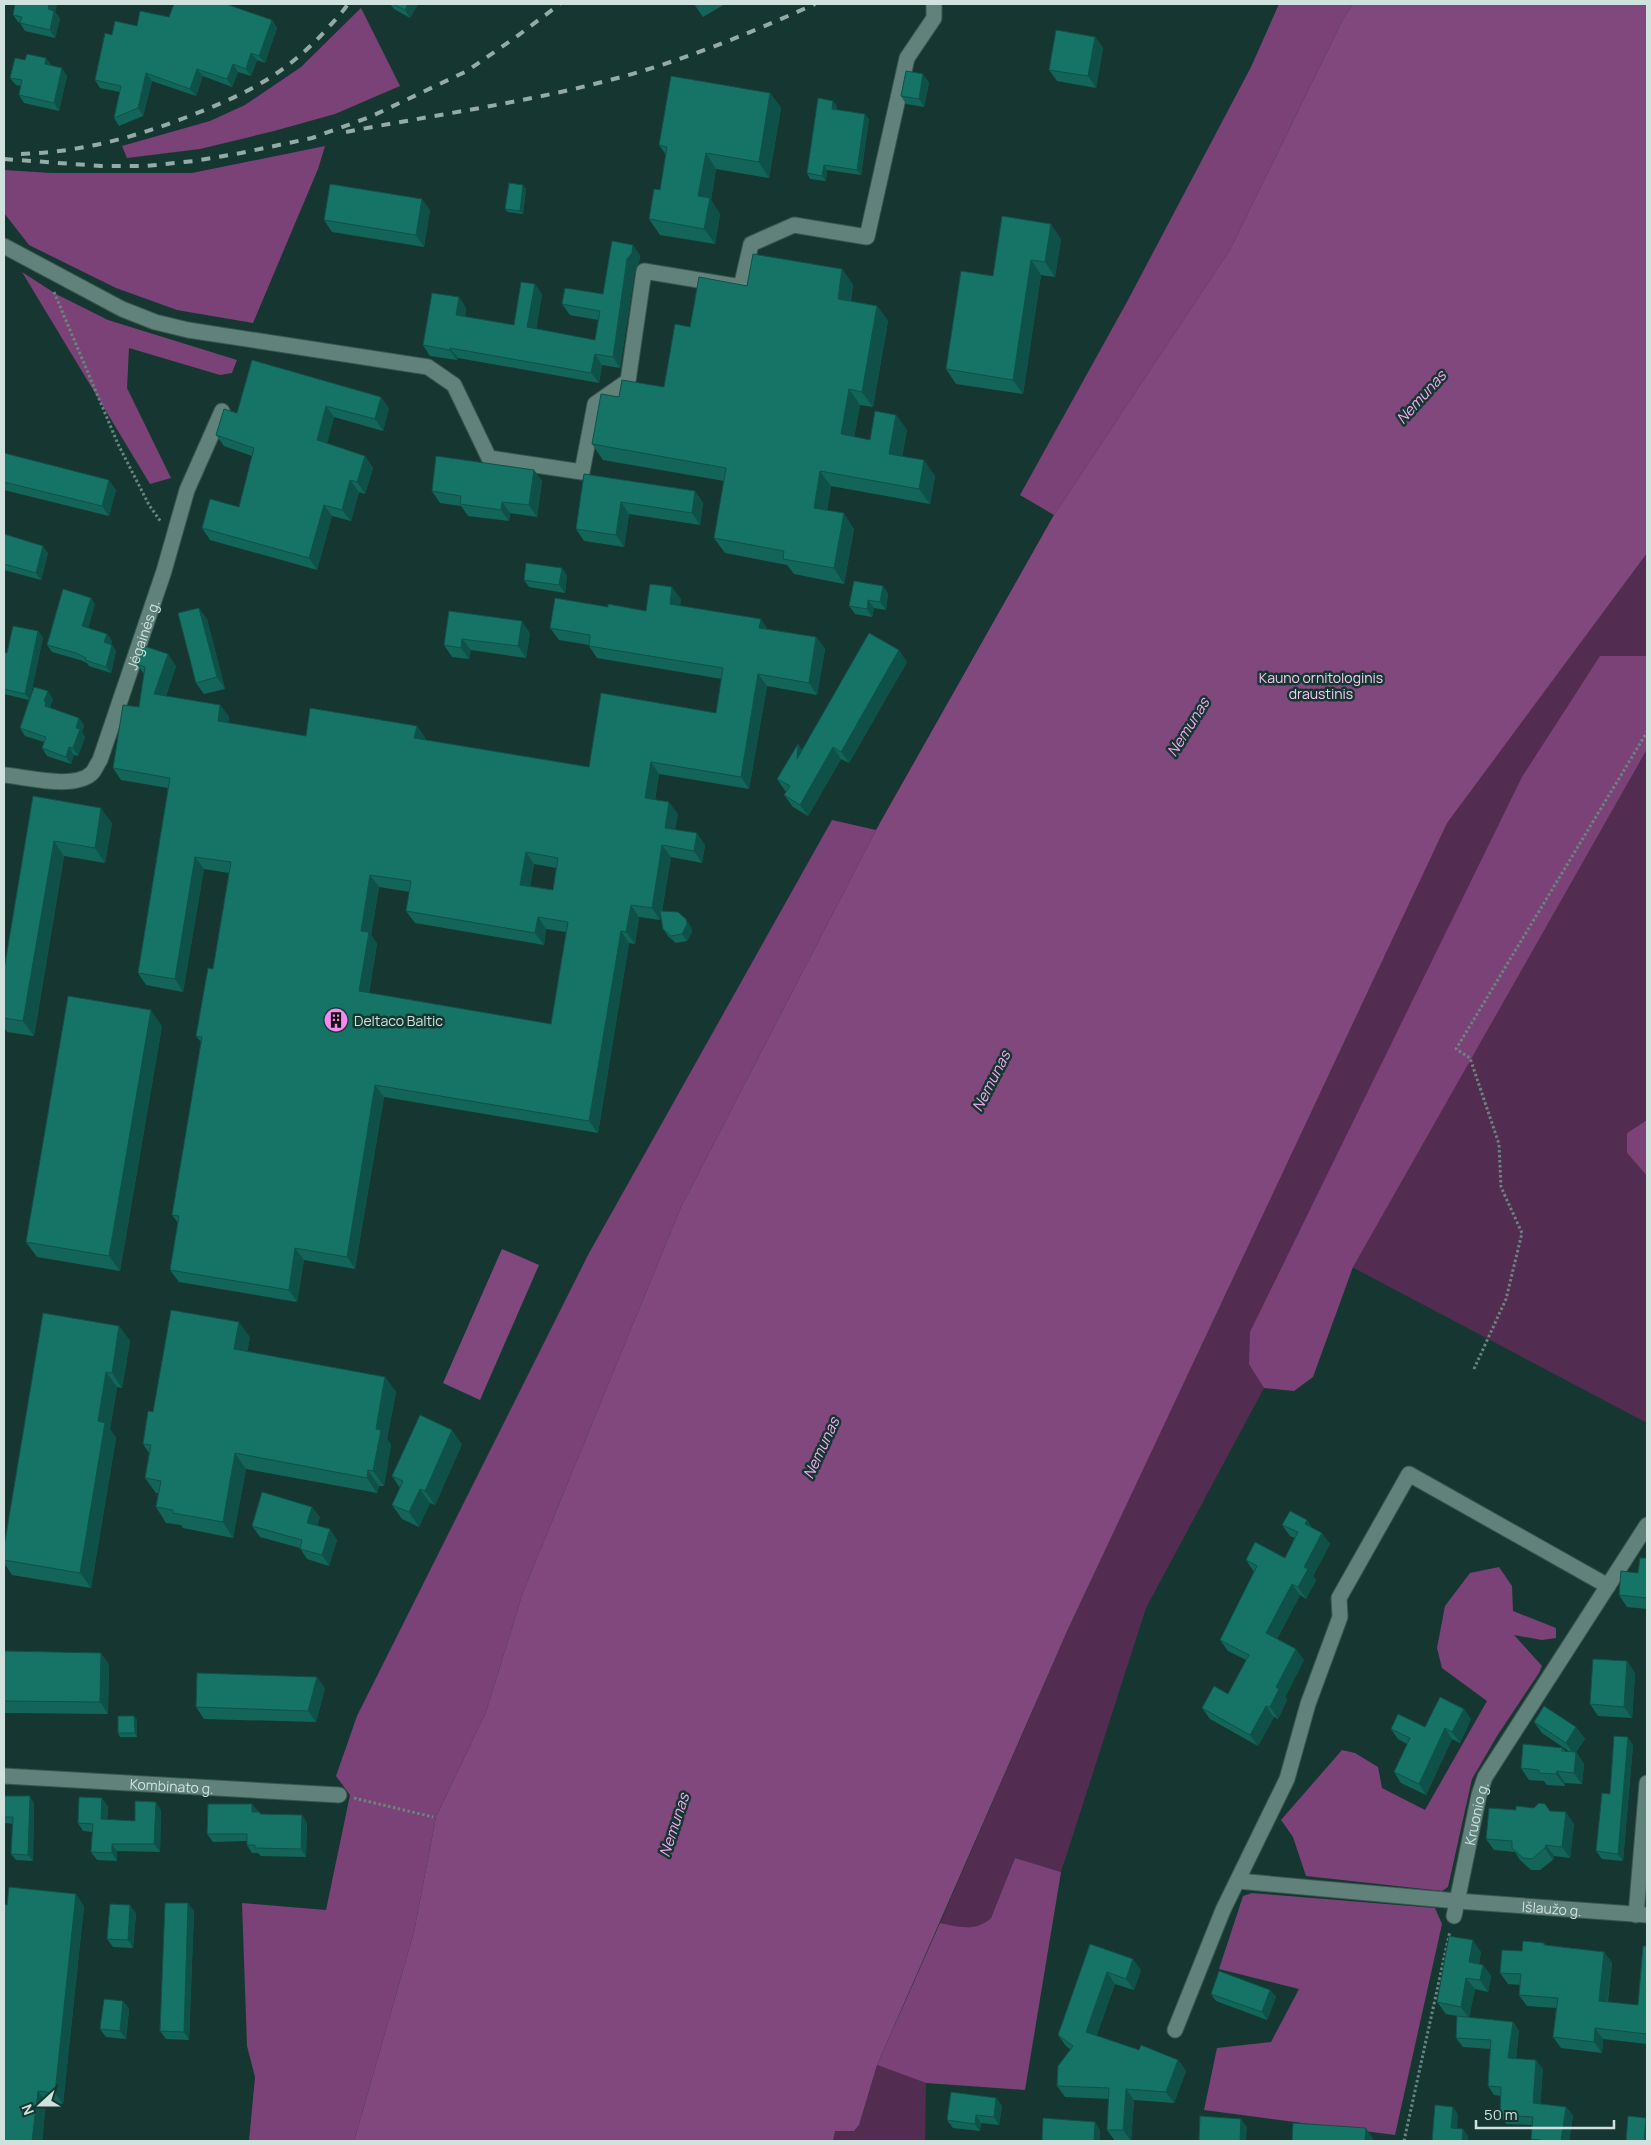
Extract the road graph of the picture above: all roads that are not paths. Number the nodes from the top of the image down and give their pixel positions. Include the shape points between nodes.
1 (934, 4) edge
2 (4, 246) edge
3 (222, 411) edge
4 (4, 775) edge
5 (1647, 1525) edge
6 (1608, 1586) junction
7 (4, 1776) edge
8 (1647, 1783) edge
9 (339, 1795) road end
10 (1238, 1881) junction
11 (1455, 1908) junction
12 (1641, 1915) edge
13 (1175, 2030) dead end

1 - 2 street via 934,18 907,58 867,237 794,225 751,244 741,287 644,270 628,381 595,404 582,472 489,458 454,385 428,366 188,330 155,322 122,309
3 - 4 street, Jėgainės g. via 187,490 164,571 100,760 92,773 80,781 67,783
5 - 6 street, Kruonio g.
6 - 10 street via 1409,1474 1340,1598 1340,1617 1308,1704 1287,1779
6 - 11 street, Kruonio g. via 1485,1777
7 - 9 street, Kombinato g.
8 - 12 street
10 - 11 street, Išlaužo g.
10 - 13 street via 1223,1910
11 - 12 street, Išlaužo g.

